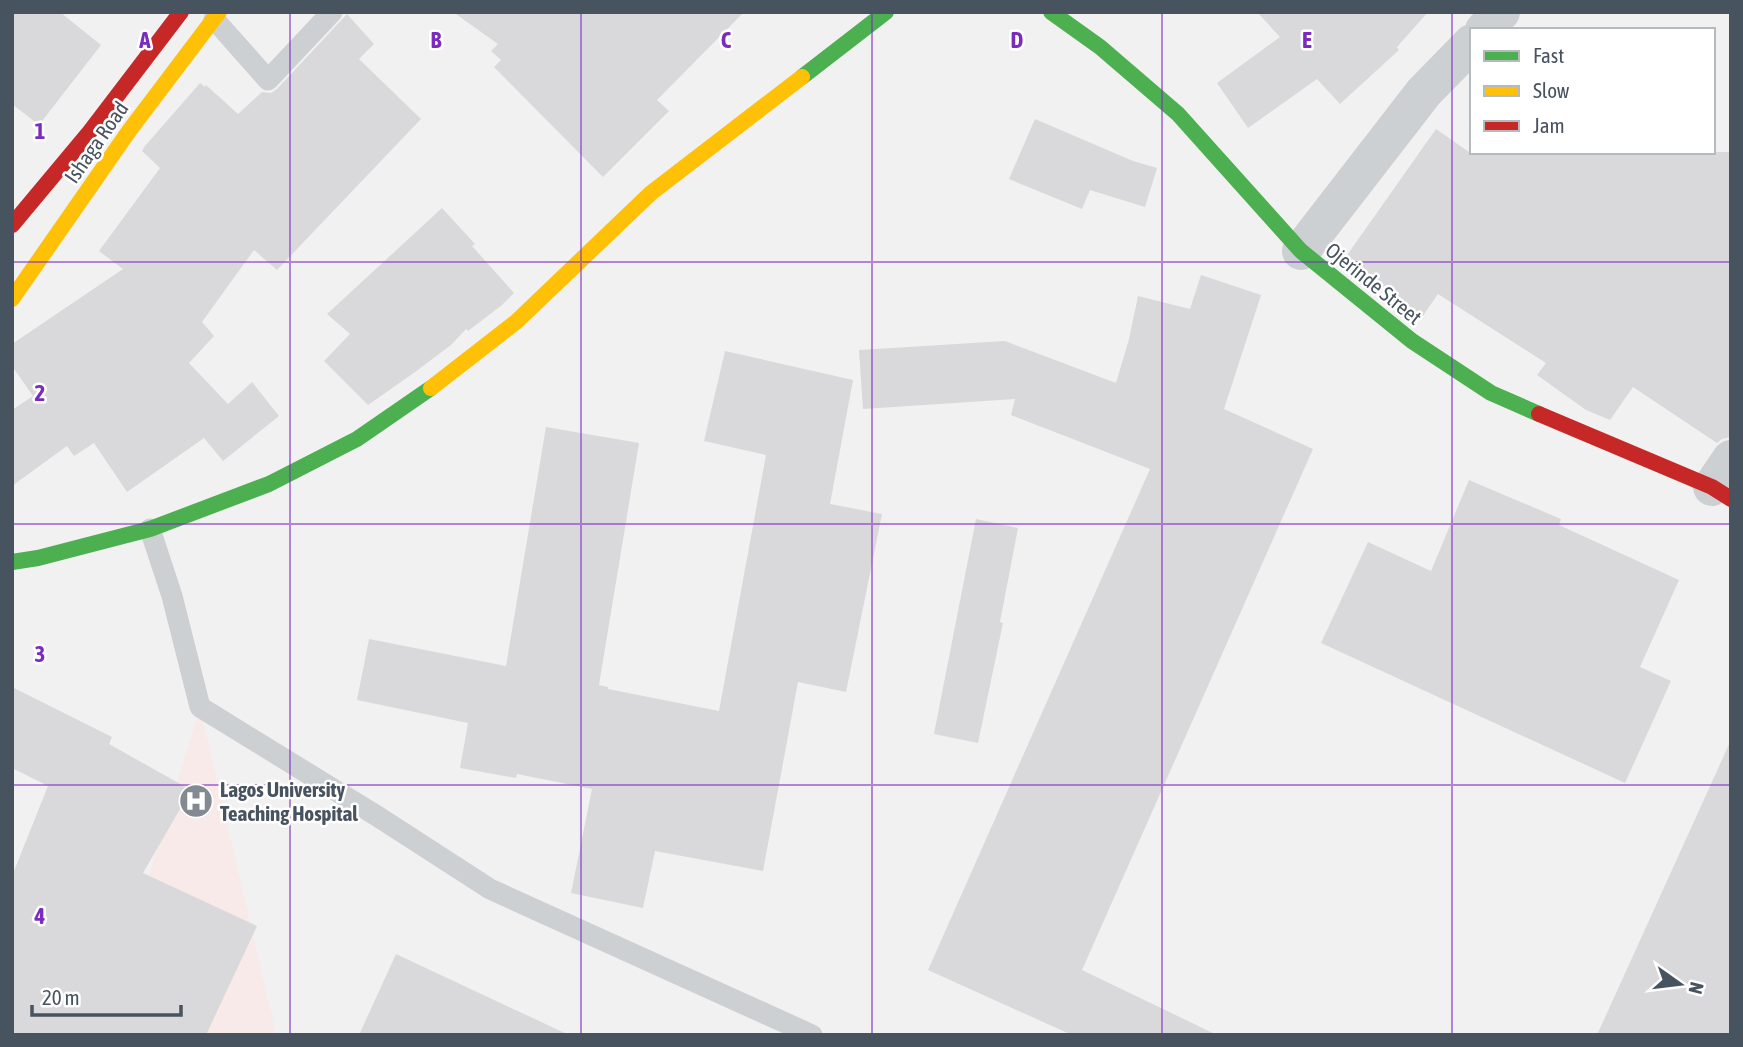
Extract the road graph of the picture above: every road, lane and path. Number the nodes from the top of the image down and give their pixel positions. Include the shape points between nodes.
1 (181, 12) edge
2 (331, 12) edge
3 (886, 12) edge
4 (1051, 12) edge
5 (1501, 12) edge
6 (216, 16) edge
7 (1486, 28) edge
8 (1470, 45) edge
9 (12, 225) edge
10 (1301, 251) junction
11 (12, 299) edge
12 (1724, 482) edge
13 (150, 529) junction
14 (12, 562) edge
15 (812, 1035) edge

1 - 9 street, Ishaga Road
2 - 6 lane via 268,80
3 - 13 street via 651,193 516,322 428,390 357,439 269,484
4 - 10 street, Ojerinde Street via 1178,114
5 - 7 street
6 - 11 street, Ishaga Road
8 - 10 street via 1423,92
10 - 12 street, Ojerinde Street via 1412,341 1491,393
13 - 14 street
13 - 15 lane via 200,707 490,889

